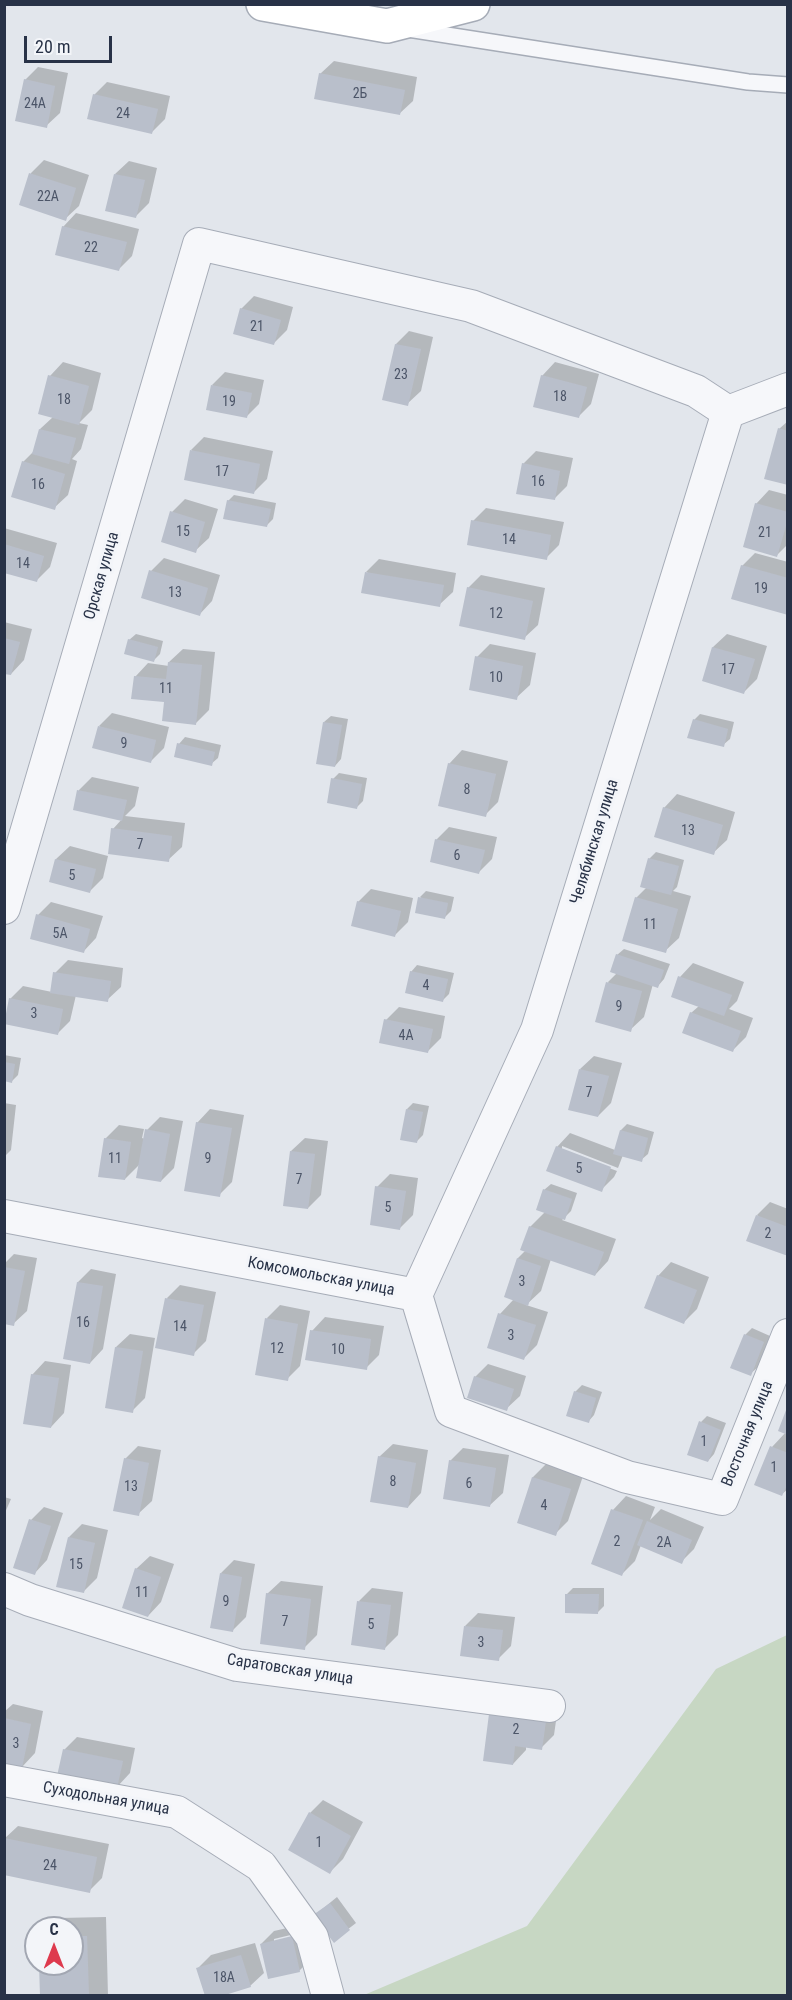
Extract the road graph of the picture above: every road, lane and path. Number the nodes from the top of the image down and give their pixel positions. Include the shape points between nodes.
1 (262, 4) edge
2 (473, 4) edge
3 (387, 26) junction
4 (788, 85) edge
5 (788, 389) edge
6 (728, 412) junction
7 (4, 908) edge
8 (4, 1216) edge
9 (416, 1295) junction
10 (788, 1335) edge
11 (722, 1500) joint
12 (4, 1589) edge
13 (549, 1706) dead end
14 (4, 1780) edge
15 (328, 1995) edge

1 - 3 main road
2 - 3 main road
3 - 4 lane
5 - 6 street
6 - 7 street, Орская улица via 696,390 471,306 199,244
6 - 9 street, Челябинская улица via 537,1030
8 - 9 street, Комсомольская улица
9 - 11 street, Комсомольская улица via 451,1411 627,1477
10 - 11 street, Восточная улица
12 - 13 street, Саратовская улица via 237,1665
14 - 15 street, Суходольная улица via 177,1812 261,1866 312,1937

